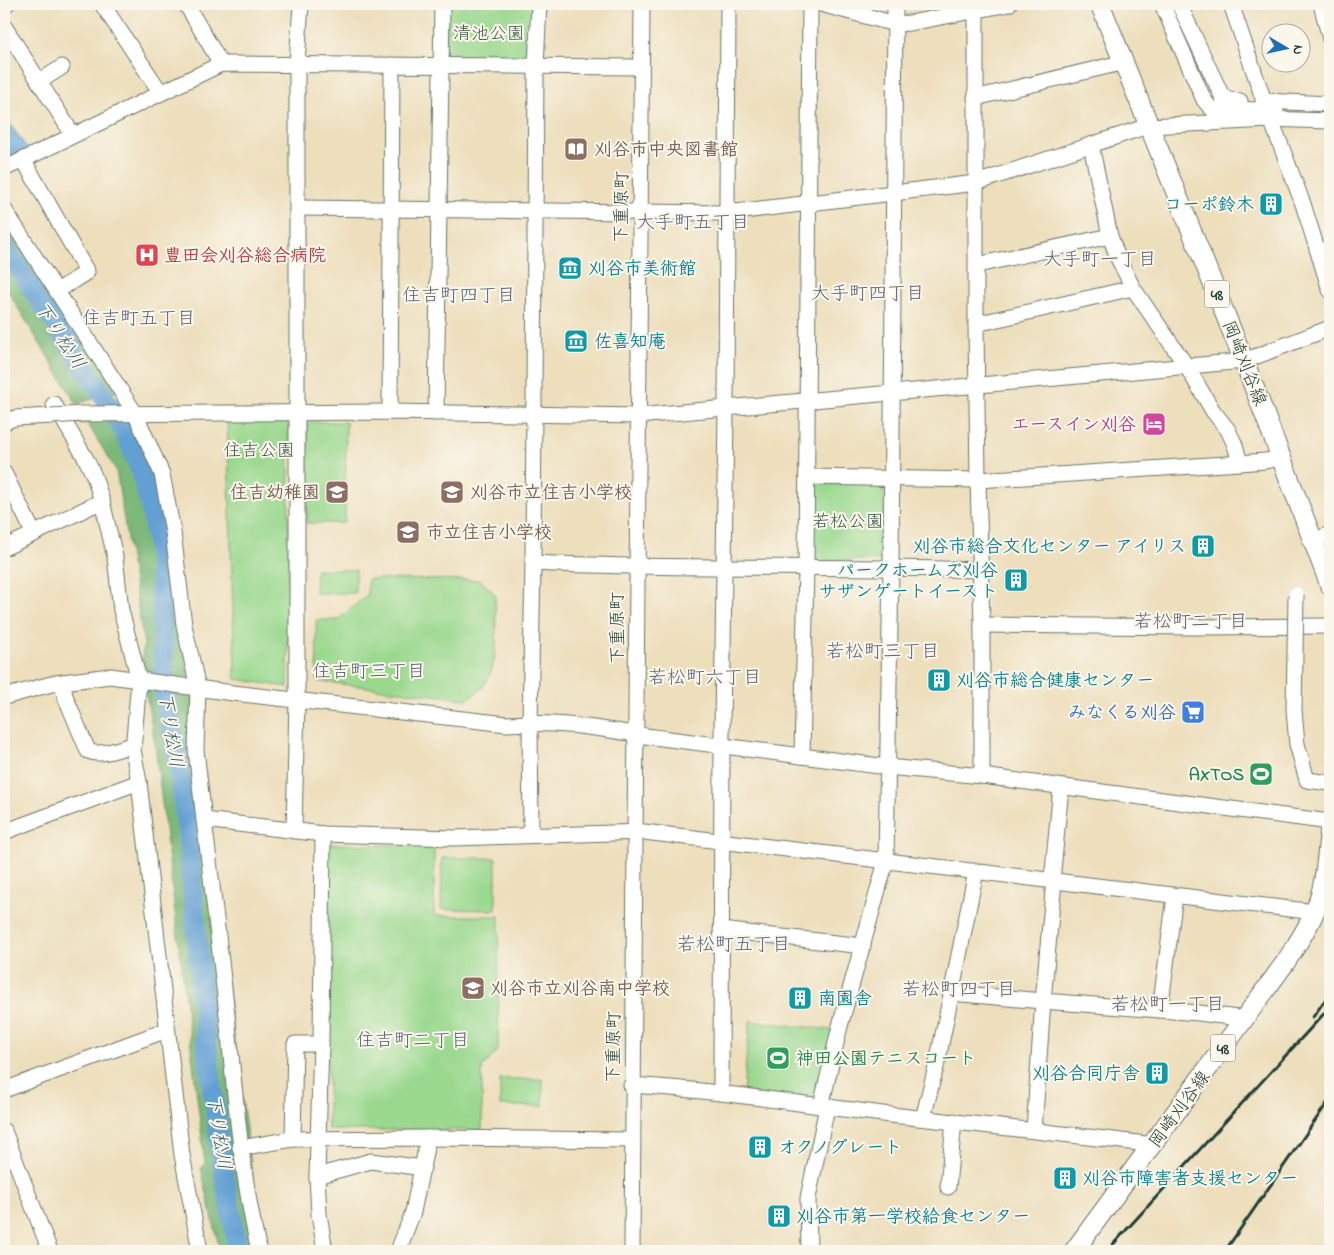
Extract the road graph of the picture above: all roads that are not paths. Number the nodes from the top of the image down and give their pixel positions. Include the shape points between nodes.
1 (102, 4) edge
2 (186, 4) edge
3 (301, 4) edge
4 (442, 4) edge
5 (539, 4) edge
6 (642, 4) edge
7 (728, 4) edge
8 (810, 4) edge
9 (821, 4) edge
10 (895, 4) edge
11 (1009, 4) edge
12 (1100, 4) edge
13 (1162, 4) edge
14 (1169, 4) edge
15 (1179, 4) edge
16 (1231, 4) edge
17 (1321, 4) edge
18 (976, 9) junction
19 (895, 24) junction
20 (4, 26) edge
21 (1330, 39) edge
22 (1125, 62) junction
23 (221, 64) junction
24 (297, 64) junction
25 (392, 65) junction
26 (62, 66) dead end
27 (440, 66) junction
28 (536, 67) junction
29 (642, 67) junction
30 (40, 82) junction
31 (161, 93) junction
32 (975, 98) junction
33 (1330, 104) edge
34 (1267, 110) junction
35 (1330, 112) edge
36 (1330, 121) edge
37 (1148, 126) junction
38 (73, 135) junction
39 (1091, 145) junction
40 (23, 159) junction
41 (4, 169) edge
42 (976, 182) junction
43 (894, 192) junction
44 (808, 202) junction
45 (298, 208) junction
46 (4, 209) edge
47 (392, 209) junction
48 (439, 209) junction
49 (536, 211) junction
50 (640, 213) junction
51 (726, 213) junction
52 (1110, 236) junction
53 (977, 265) junction
54 (1133, 288) junction
55 (1330, 290) edge
56 (57, 291) junction
57 (976, 324) junction
58 (1330, 328) edge
59 (1244, 361) junction
60 (1186, 367) junction
61 (977, 386) junction
62 (892, 393) junction
63 (806, 401) junction
64 (726, 408) junction
65 (53, 410) junction
66 (390, 412) junction
67 (131, 413) junction
68 (436, 413) junction
69 (296, 414) junction
70 (534, 414) junction
71 (638, 416) junction
72 (4, 422) edge
73 (1282, 458) junction
74 (1240, 463) junction
75 (4, 473) edge
76 (806, 477) junction
77 (892, 478) junction
78 (978, 480) junction
79 (102, 502) junction
80 (34, 534) junction
81 (1322, 538) edge
82 (4, 548) edge
83 (533, 563) junction
84 (724, 566) junction
85 (636, 567) junction
86 (806, 567) junction
87 (891, 567) junction
88 (981, 570) junction
89 (1330, 585) edge
90 (1296, 595) dead end
91 (982, 625) junction
92 (1330, 626) edge
93 (142, 680) junction
94 (63, 682) junction
95 (198, 688) junction
96 (4, 697) edge
97 (297, 700) junction
98 (530, 723) junction
99 (636, 734) junction
100 (133, 745) junction
101 (722, 746) junction
102 (802, 756) junction
103 (887, 767) junction
104 (982, 776) junction
105 (139, 782) junction
106 (1330, 783) edge
107 (1061, 787) junction
108 (204, 820) junction
109 (1330, 822) edge
110 (1330, 826) edge
111 (294, 831) junction
112 (4, 832) edge
113 (634, 833) junction
114 (323, 834) junction
115 (531, 835) junction
116 (722, 840) junction
117 (886, 861) junction
118 (976, 871) junction
119 (1053, 881) junction
120 (1175, 896) junction
121 (1315, 912) junction
122 (721, 930) junction
123 (862, 946) junction
124 (951, 993) junction
125 (1043, 1001) junction
126 (1160, 1010) junction
127 (1244, 1019) junction
128 (167, 1030) junction
129 (321, 1044) junction
130 (631, 1085) junction
131 (4, 1090) edge
132 (721, 1092) junction
133 (824, 1106) junction
134 (923, 1118) junction
135 (954, 1122) junction
136 (1034, 1130) junction
137 (4, 1131) edge
138 (319, 1138) junction
139 (428, 1138) junction
140 (293, 1139) junction
141 (632, 1140) junction
142 (1153, 1144) junction
143 (240, 1148) junction
144 (423, 1168) junction
145 (317, 1176) junction
146 (948, 1188) dead end
147 (50, 1251) edge
148 (200, 1251) edge
149 (258, 1251) edge
150 (324, 1251) edge
151 (398, 1251) edge
152 (632, 1251) edge
153 (809, 1251) edge
154 (1074, 1251) edge

1 - 31 street
2 - 23 street
3 - 24 street
4 - 27 street
5 - 28 street
6 - 29 street, 下重原町
7 - 51 street
8 - 44 street
9 - 19 street
10 - 19 street
11 - 18 street
12 - 22 main road, 岡崎刈谷線 / 48
13 - 34 street via 1204,100 1213,111 1225,116
14 - 34 street via 1212,98 1228,108
15 - 34 street via 1222,96
16 - 34 street
17 - 21 street
18 - 19 street
18 - 32 street
19 - 43 street
20 - 30 street
22 - 32 street
22 - 37 main road, 岡崎刈谷線 / 48
23 - 24 street
23 - 31 street
24 - 25 street
24 - 45 street
25 - 27 street
25 - 47 street
26 - 30 street
27 - 28 street
27 - 48 street
28 - 29 street
28 - 49 street
29 - 50 street, 下重原町
30 - 38 street
31 - 38 street
32 - 42 street
33 - 34 street
34 - 35 street
34 - 36 street
34 - 37 street
34 - 55 street via 1303,204
37 - 39 street
37 - 59 main road, 岡崎刈谷線 / 48
38 - 40 street
39 - 42 street
39 - 52 street
40 - 41 street
40 - 56 street via 87,272
42 - 43 street
42 - 53 street
43 - 44 street
43 - 62 street
44 - 51 street
44 - 63 street
45 - 47 street
45 - 69 street
46 - 56 street
47 - 48 street
47 - 66 street
48 - 49 street
48 - 68 street
49 - 50 street
49 - 70 street
50 - 51 street
50 - 71 street, 下重原町
51 - 64 street
52 - 53 street
52 - 54 street
53 - 57 street
54 - 57 street
54 - 60 street
56 - 67 street
57 - 61 street
58 - 59 street
59 - 60 street
59 - 73 main road, 岡崎刈谷線 / 48
60 - 61 street
60 - 74 street via 1228,430
61 - 62 street
61 - 78 street
62 - 63 street
62 - 77 street
63 - 64 street
63 - 76 street
64 - 71 street
64 - 84 street
65 - 67 street, bridge
65 - 72 street
65 - 79 street via 86,459
66 - 68 street
66 - 69 street
67 - 69 street
67 - 95 street via 162,474 173,532 184,625
68 - 70 street
69 - 97 street
70 - 71 street
70 - 83 street
71 - 85 street, 下重原町
73 - 74 street
73 - 81 main road, 岡崎刈谷線 / 48
74 - 78 street
75 - 80 street
76 - 77 street
76 - 86 street
77 - 78 street
77 - 87 street
78 - 88 street
79 - 80 street
79 - 93 street via 121,610
80 - 82 street
81 - 89 main road, 岡崎刈谷線 / 48
83 - 85 street
83 - 98 street
84 - 85 street
84 - 86 street
84 - 101 street
85 - 99 street, 下重原町
86 - 87 street
86 - 102 street
87 - 88 street
87 - 103 street
88 - 91 street
90 - 106 street, bridge via 1296,744 1307,780
91 - 92 street
91 - 104 street
93 - 94 street via 110,676
93 - 95 street
93 - 100 street
94 - 96 street
94 - 100 street via 65,696 88,751 120,750
95 - 97 street
95 - 108 street via 196,750
97 - 98 street via 507,724
97 - 111 street
98 - 99 street
98 - 115 street
99 - 101 street
99 - 113 street, 下重原町
100 - 105 street
101 - 102 street
101 - 116 street
102 - 103 street
103 - 104 street
103 - 117 street
104 - 107 street
105 - 112 street
105 - 128 street
107 - 109 street
107 - 119 street
108 - 111 street
108 - 143 street
110 - 121 main road, 岡崎刈谷線 / 48
111 - 114 street
113 - 115 street
113 - 116 street
113 - 130 street, 下重原町
114 - 115 street via 454,838
114 - 129 street
116 - 117 street
116 - 122 street
117 - 118 street
117 - 123 street
118 - 119 street
118 - 124 street
119 - 120 street
119 - 125 street
120 - 121 street
120 - 126 street
121 - 127 main road, 岡崎刈谷線 / 48 via 1285,963
122 - 123 street
122 - 132 street
123 - 133 street
124 - 125 street
124 - 134 street
125 - 126 street
125 - 136 street
126 - 127 street
127 - 142 main road, 岡崎刈谷線 / 48
128 - 131 street
128 - 148 street via 182,1156
129 - 138 street
129 - 140 street via 295,1044
130 - 132 street
130 - 141 street, 下重原町
132 - 133 street
133 - 134 street
133 - 153 street via 808,1198
134 - 135 street
135 - 136 street
135 - 146 street
136 - 142 street
137 - 147 street
138 - 139 street
138 - 140 street
138 - 145 street
139 - 141 street
139 - 144 street
140 - 143 street
141 - 152 street, 下重原町
142 - 154 main road, 岡崎刈谷線 / 48
143 - 149 street
144 - 145 street via 372,1161
144 - 151 street via 413,1212
145 - 150 street

